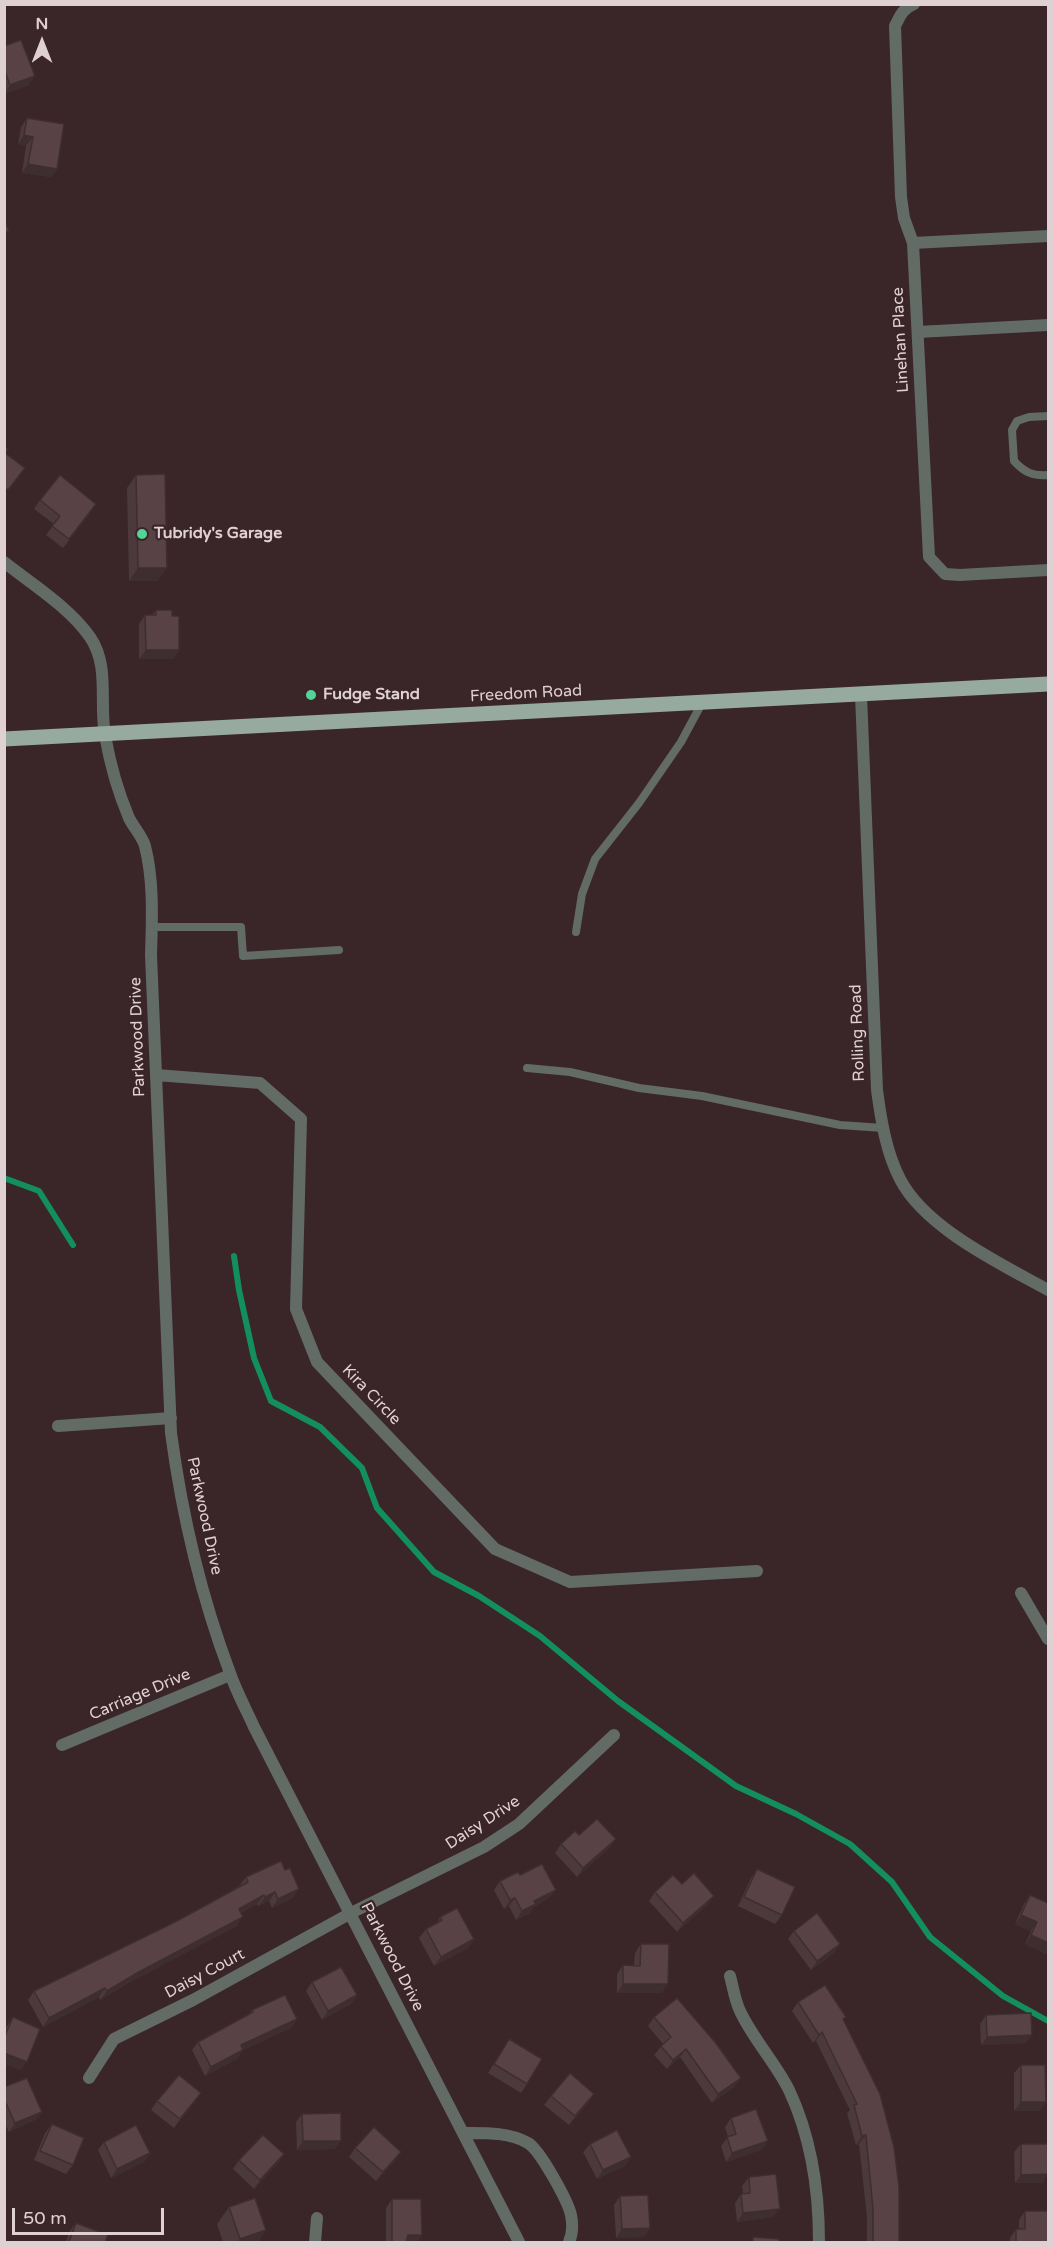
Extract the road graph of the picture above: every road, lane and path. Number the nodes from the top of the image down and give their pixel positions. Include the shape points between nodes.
1 (914, 4) edge
2 (1048, 236) edge
3 (913, 243) junction
4 (1048, 326) edge
5 (918, 332) junction
6 (1048, 416) edge
7 (1048, 475) edge
8 (4, 562) edge
9 (1048, 570) edge
10 (1048, 684) edge
11 (861, 695) junction
12 (702, 703) junction
13 (105, 732) junction
14 (4, 739) edge
15 (152, 927) junction
16 (576, 932) dead end
17 (339, 950) dead end
18 (527, 1068) dead end
19 (156, 1075) junction
20 (883, 1128) junction
21 (1048, 1290) edge
22 (171, 1418) junction
23 (58, 1426) dead end
24 (757, 1571) dead end
25 (1020, 1593) dead end
26 (1048, 1639) edge
27 (230, 1675) junction
28 (614, 1735) dead end
29 (62, 1745) dead end
30 (351, 1913) junction
31 (730, 1976) dead end
32 (89, 2078) dead end
33 (463, 2133) junction
34 (317, 2218) dead end
35 (315, 2242) edge
36 (519, 2242) edge
37 (569, 2242) edge
38 (819, 2242) edge

1 - 3 street, Linehan Place via 907,7 895,26 901,197
2 - 3 street
3 - 5 street, Linehan Place
4 - 5 street
5 - 9 street, Linehan Place via 929,557 945,574
6 - 7 lane via 1017,421 1012,430 1014,461 1033,476
8 - 13 street, Parkwood Drive via 76,621 91,639 104,685
10 - 11 main road, Freedom Road
11 - 12 main road, Freedom Road
11 - 20 street, Rolling Road via 876,1079
12 - 13 main road, Freedom Road
12 - 16 lane via 681,742 595,859 582,894
13 - 14 main road, Freedom Road
13 - 15 street, Parkwood Drive via 114,778 145,844
15 - 17 lane via 241,927 243,956
15 - 19 street, Parkwood Drive
18 - 20 lane via 702,1096 840,1125
19 - 22 street, Parkwood Drive
19 - 24 street, Kira Circle via 260,1083 300,1119 296,1309 317,1362 495,1549 570,1582
20 - 21 street, Rolling Road via 900,1179 942,1227
22 - 23 street
22 - 27 street, Parkwood Drive via 182,1503
25 - 26 street
27 - 29 street, Carriage Drive
27 - 30 street, Parkwood Drive
28 - 30 street, Daisy Drive via 519,1824 484,1847
30 - 32 street, Daisy Court via 114,2039
30 - 33 street, Parkwood Drive
31 - 38 street via 739,2010 788,2089 801,2121 818,2203
33 - 36 street, Parkwood Drive
33 - 37 street via 512,2136 530,2144 570,2212 573,2231
34 - 35 street

